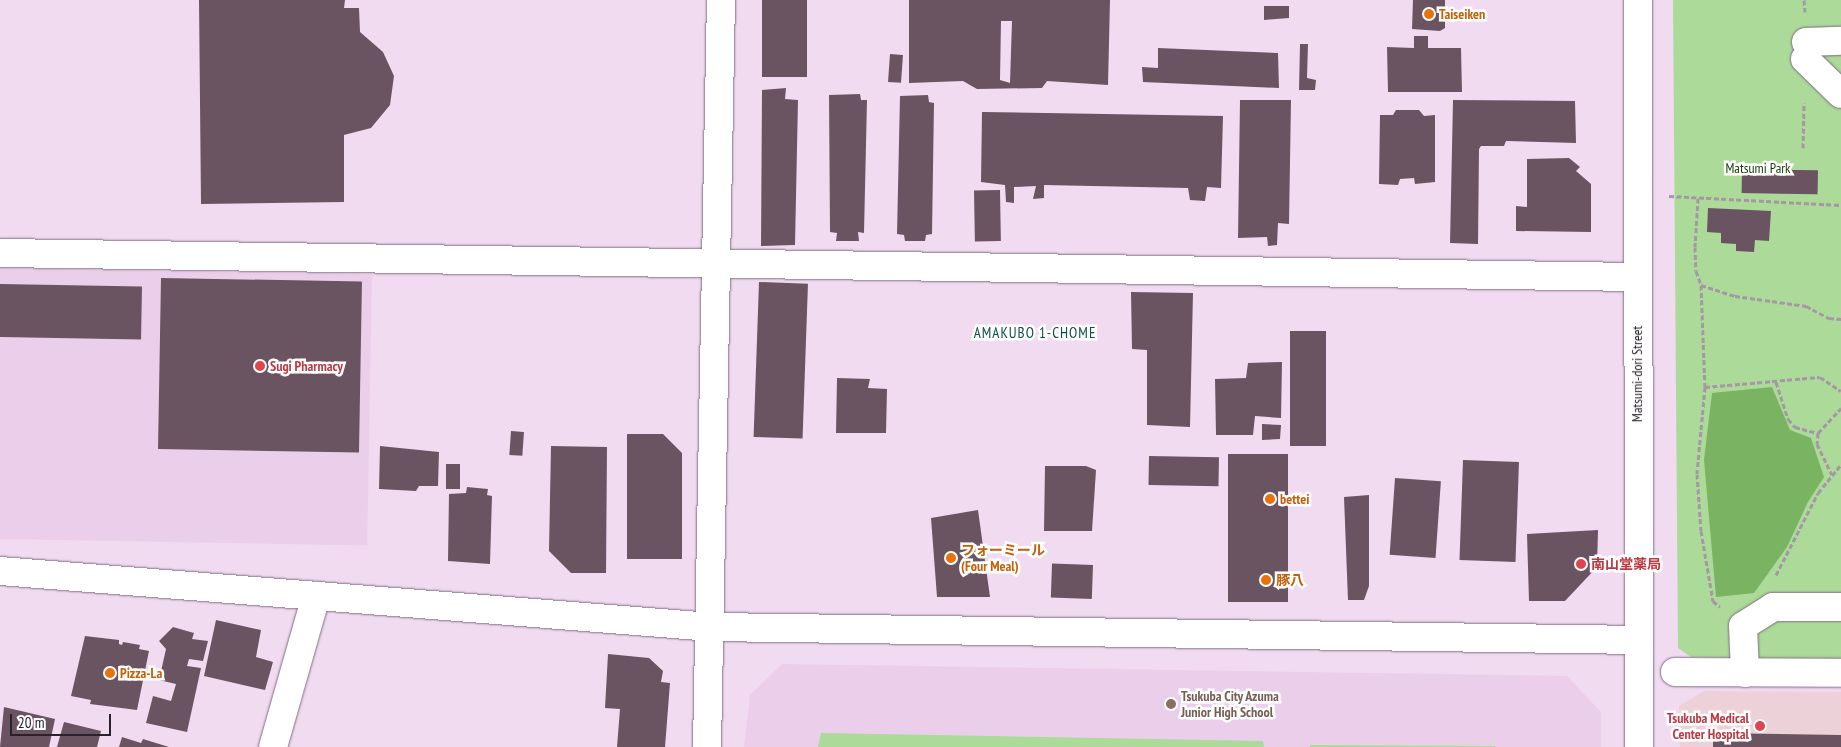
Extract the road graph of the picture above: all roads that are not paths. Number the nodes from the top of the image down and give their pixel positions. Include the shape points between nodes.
1 (720, 0) edge
2 (1638, 0) edge
3 (1841, 41) edge
4 (1841, 94) edge
5 (0, 253) edge
6 (717, 264) junction
7 (1636, 277) junction
8 (0, 571) edge
9 (316, 596) junction
10 (1841, 607) edge
11 (711, 627) junction
12 (1638, 640) junction
13 (1674, 672) dead end
14 (1744, 673) junction
15 (1841, 673) edge
16 (273, 747) edge
17 (707, 747) edge
18 (1639, 747) edge

1 - 6 street
2 - 7 street, Matsumi-dori Street
3 - 4 street via 1805,50
5 - 6 street
6 - 7 street
6 - 11 street
7 - 12 street, Matsumi-dori Street
8 - 9 street
9 - 11 street
9 - 16 street
10 - 14 street via 1773,607 1742,626
11 - 12 street
11 - 17 street
12 - 18 street, Matsumi-dori Street
13 - 14 street
14 - 15 street

